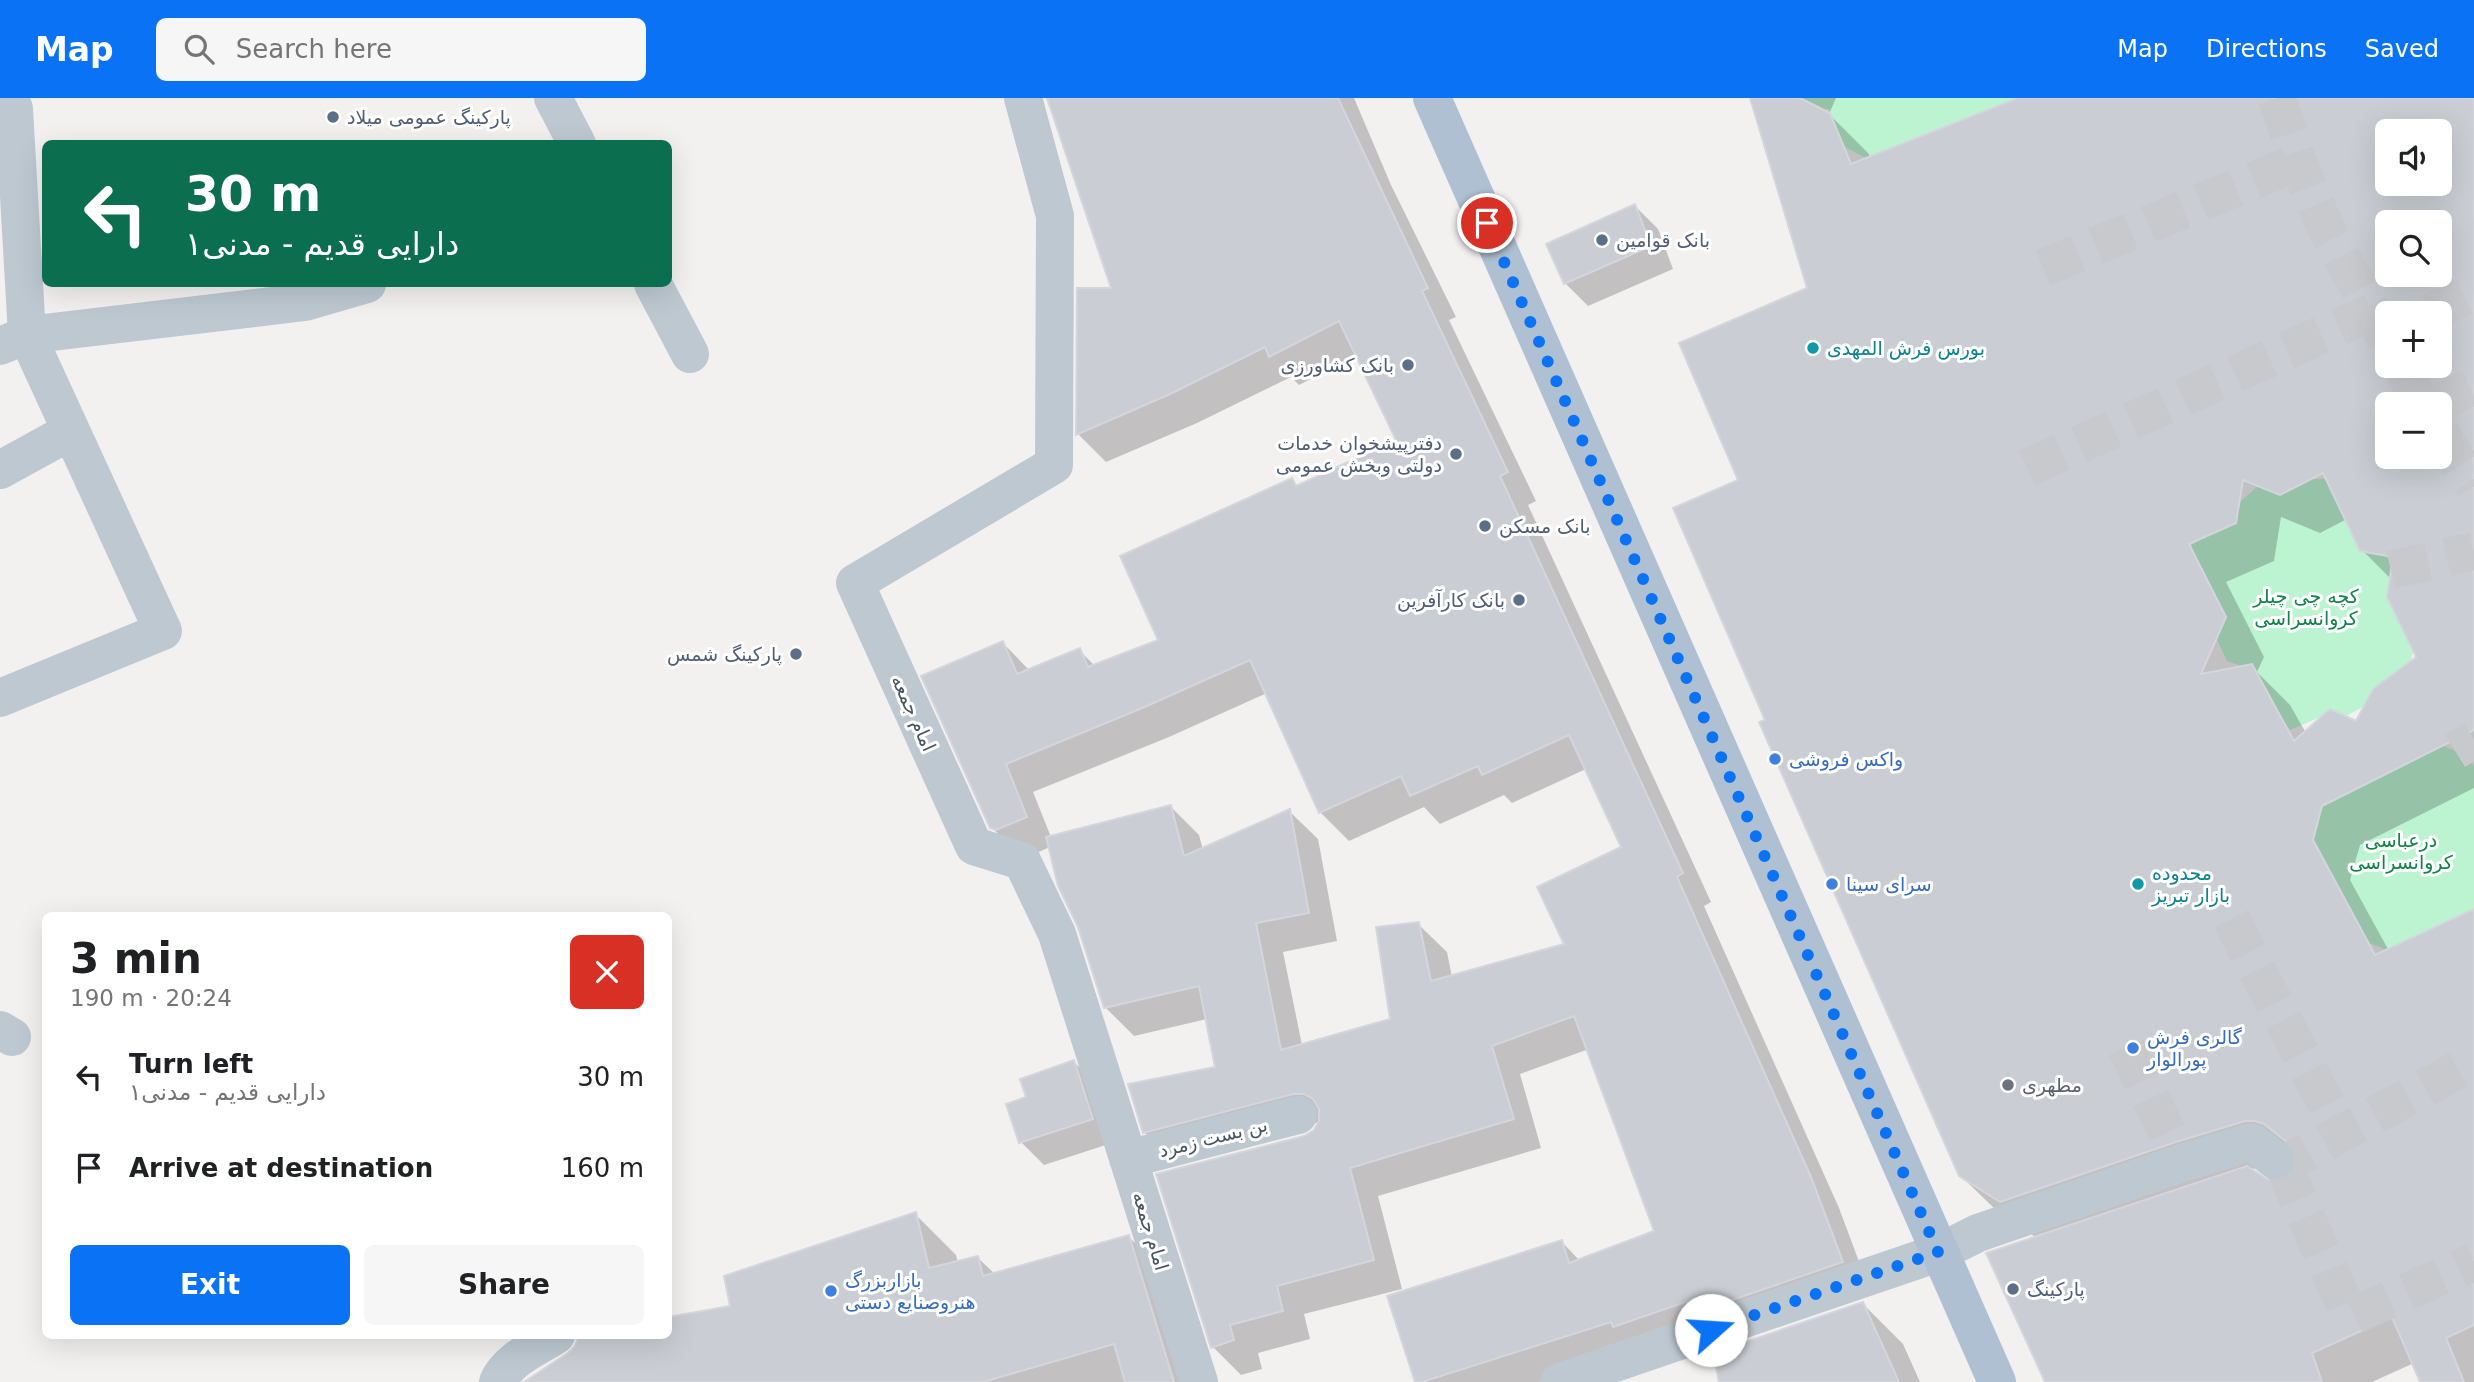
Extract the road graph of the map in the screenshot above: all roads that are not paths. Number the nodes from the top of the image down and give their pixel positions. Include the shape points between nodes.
1 (9, 98) edge
2 (553, 98) edge
3 (1023, 98) edge
4 (1432, 98) edge
5 (575, 140) edge
6 (357, 287) edge
7 (655, 287) edge
8 (14, 340) edge
9 (690, 354) dead end
10 (71, 430) junction
11 (0, 470) edge
12 (0, 698) edge
13 (1298, 1115) dead end
14 (1128, 1158) junction
15 (2275, 1160) tunnel mouth
16 (1938, 1252) junction
17 (550, 1339) edge
18 (498, 1382) edge
19 (1199, 1382) edge
20 (1559, 1382) edge
21 (1997, 1382) edge

1 - 8 street via 14,109
2 - 5 street
3 - 14 street, امام جمعه via 1055,216 1054,465 855,583 974,846 1022,862 1057,934
4 - 16 main road
6 - 8 street via 306,302
7 - 9 street
8 - 10 street
10 - 11 street
10 - 12 street via 163,631
13 - 14 street, بن بست زمرد
14 - 19 street, امام جمعه
15 - 16 street via 2251,1142 1978,1233
16 - 20 street
16 - 21 main road
17 - 18 street via 514,1361

